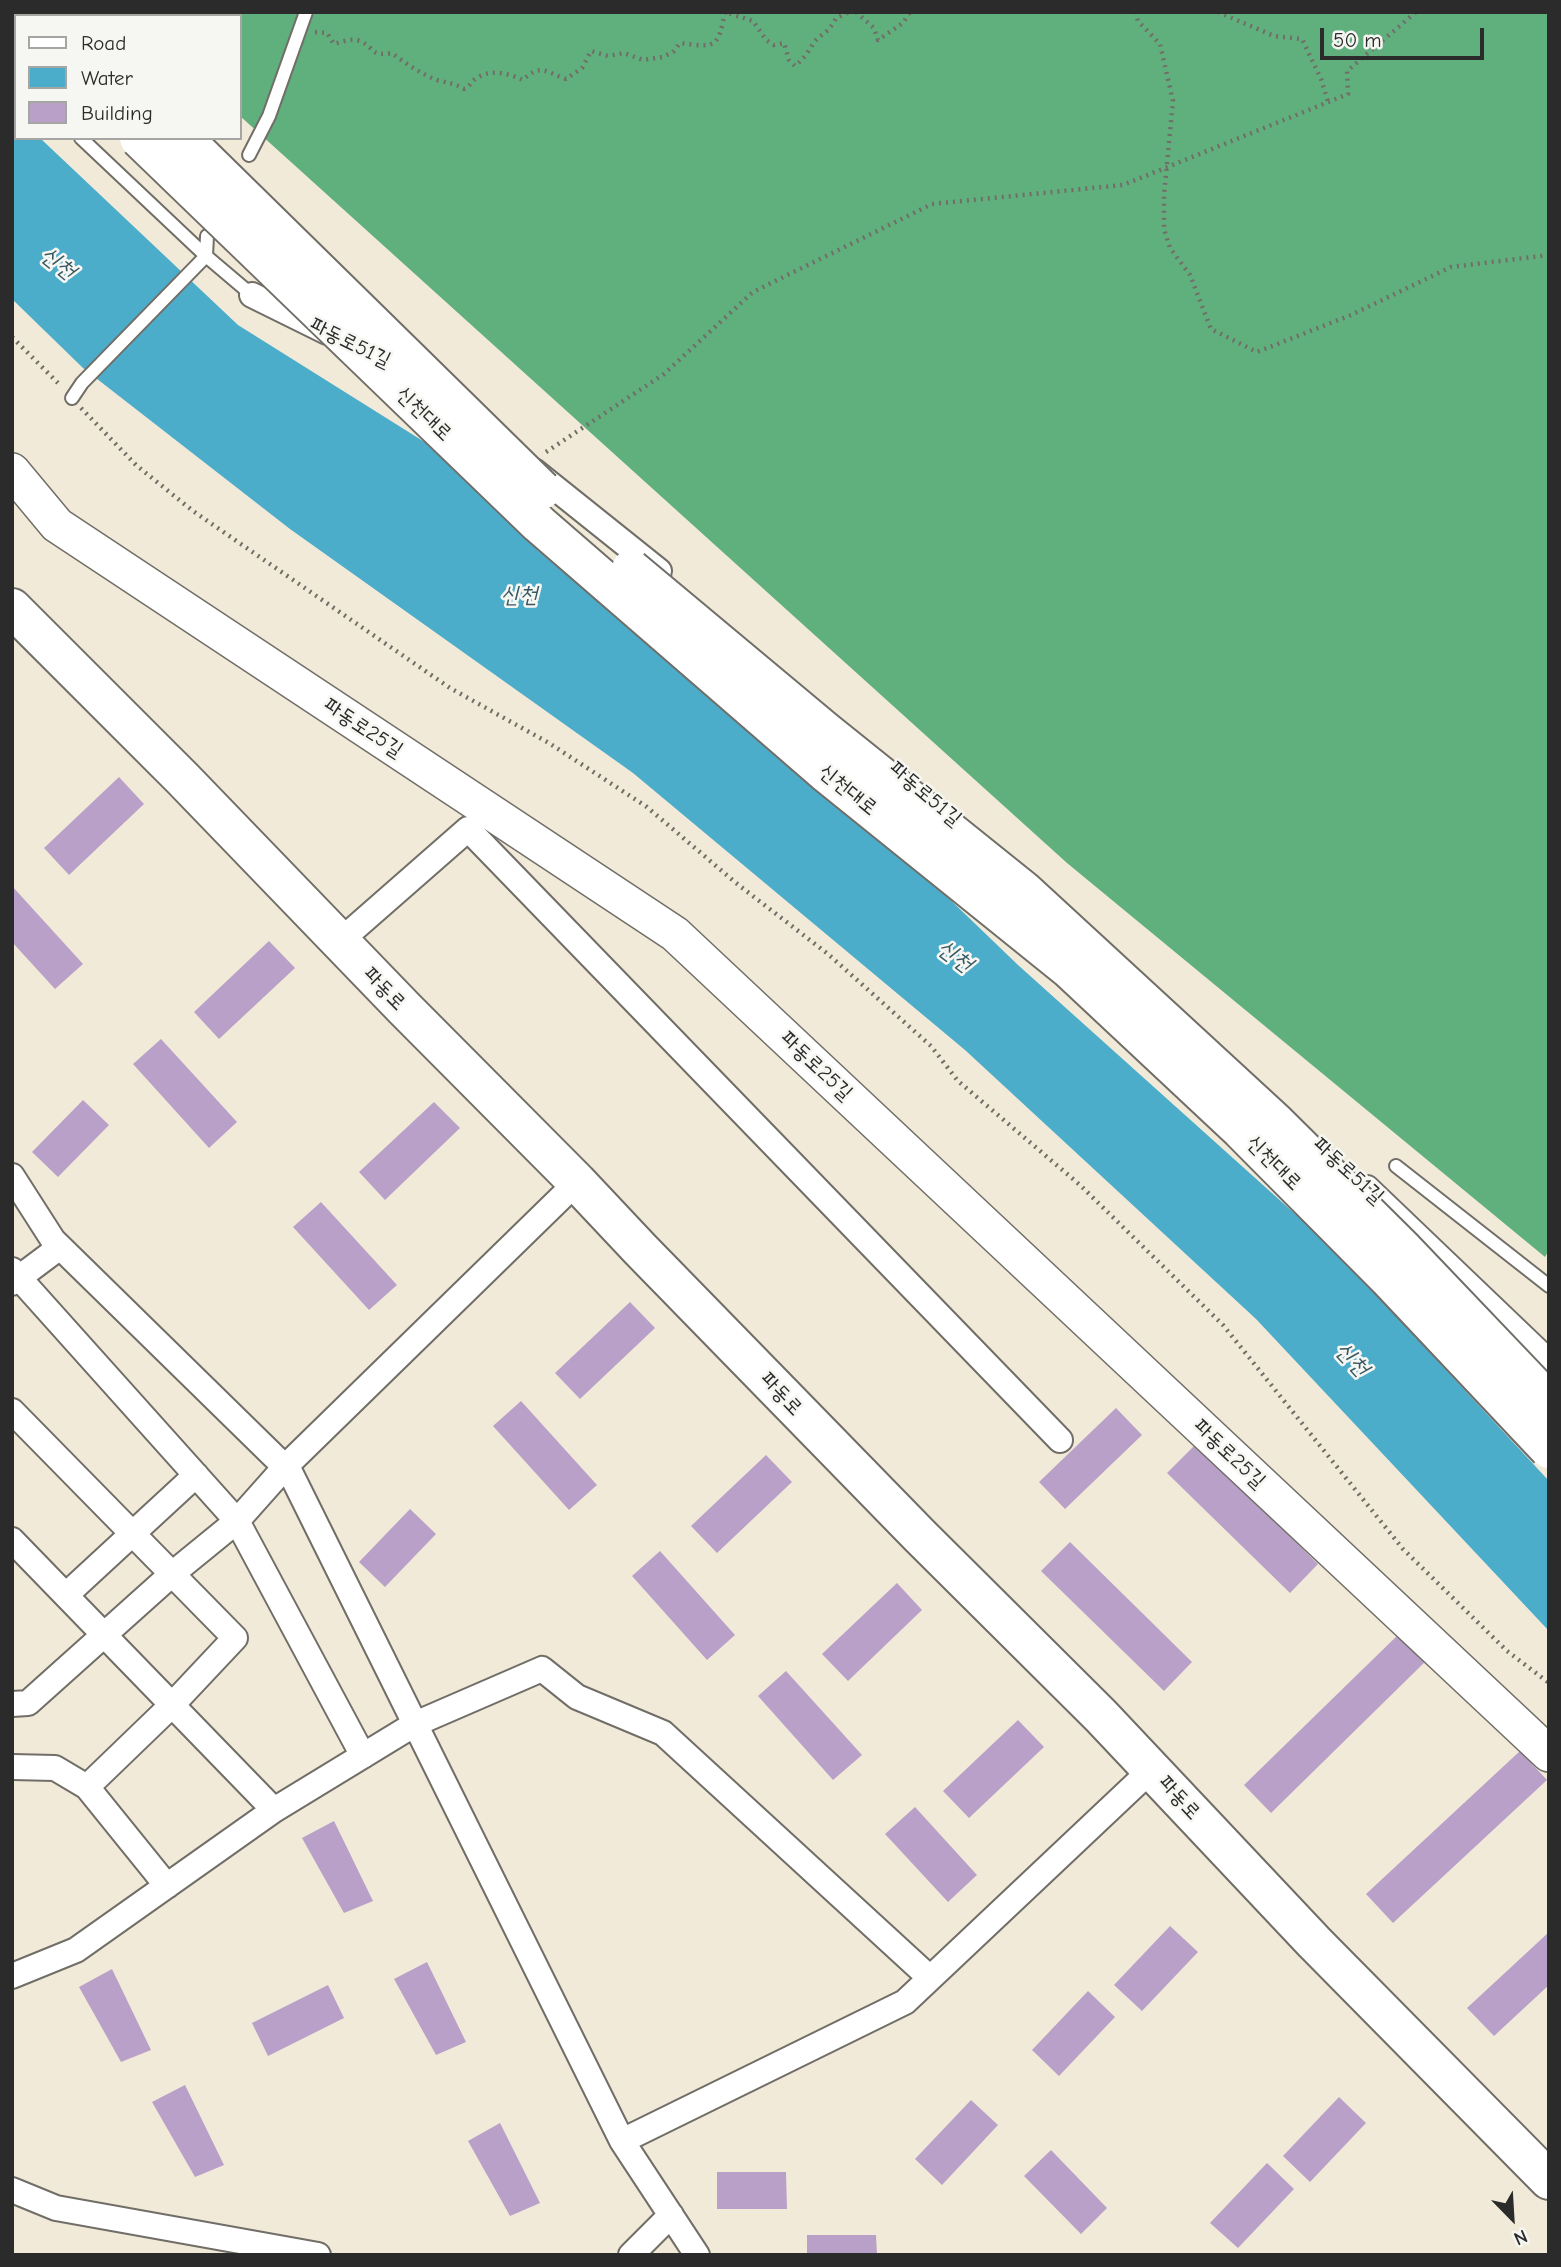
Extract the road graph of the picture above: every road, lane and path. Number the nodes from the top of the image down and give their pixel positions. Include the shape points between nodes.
1 (306, 12) edge
2 (849, 12) edge
3 (856, 12) edge
4 (910, 12) edge
5 (1135, 12) edge
6 (1218, 12) edge
7 (1416, 12) edge
8 (300, 31) junction
9 (1328, 102) junction
10 (83, 140) edge
11 (141, 140) edge
12 (185, 140) edge
13 (249, 155) dead end
14 (1168, 167) junction
15 (207, 236) dead end
16 (1549, 255) edge
17 (206, 256) junction
18 (252, 295) joint
19 (12, 337) edge
20 (72, 398) junction
21 (527, 465) junction
22 (12, 471) edge
23 (12, 608) edge
24 (479, 820) junction
25 (339, 942) junction
26 (1395, 1166) dead end
27 (12, 1176) edge
28 (577, 1182) junction
29 (60, 1247) junction
30 (14, 1276) edge
31 (1549, 1286) edge
32 (1549, 1362) edge
33 (1549, 1402) edge
34 (12, 1411) edge
35 (1060, 1440) dead end
36 (1549, 1449) edge
37 (285, 1467) junction
38 (196, 1475) junction
39 (237, 1521) junction
40 (133, 1535) junction
41 (12, 1540) edge
42 (172, 1574) junction
43 (66, 1595) junction
44 (105, 1635) junction
45 (1549, 1683) edge
46 (18, 1698) edge
47 (172, 1705) junction
48 (415, 1724) junction
49 (1549, 1754) edge
50 (363, 1756) junction
51 (12, 1767) edge
52 (1152, 1769) junction
53 (87, 1787) junction
54 (274, 1810) junction
55 (167, 1886) junction
56 (12, 1976) edge
57 (930, 1978) junction
58 (622, 2141) junction
59 (1549, 2180) edge
60 (12, 2189) edge
61 (671, 2215) junction
62 (318, 2255) edge
63 (631, 2255) edge
64 (696, 2255) edge

1 - 8 lane
2 - 8 path via 836,18 831,30 795,66 783,43 774,45 753,21 725,12 721,35 704,46 680,43 663,57 643,60 624,52 608,56 591,51 582,68 566,79 539,69 523,80 503,72 479,76 464,89 437,80 391,53 373,53 363,42 334,44 327,33
3 - 4 path via 874,28 878,40 903,23
5 - 14 path via 1160,44 1173,101
6 - 9 path via 1274,36 1302,38
7 - 9 path via 1347,71 1348,94
8 - 13 lane via 269,116
9 - 14 path
10 - 17 lane
11 - 36 main road, 신천대로, bridge via 539,524 826,773 1069,969 1251,1139
12 - 33 main road, 신천대로, bridge via 576,524 1023,890 1275,1122
14 - 16 path via 1164,229 1170,248 1190,275 1211,329 1257,352 1351,315 1451,267
14 - 21 path via 1123,185 932,204 753,292 664,374
15 - 17 lane
17 - 18 lane
17 - 20 lane
18 - 21 street, 파동로51길 via 471,403
19 - 20 path
20 - 45 path via 136,465 193,511 450,688 549,743 647,807 828,954 931,1046 958,1081 1080,1185 1223,1325 1403,1549 1507,1651
21 - 32 street, 파동로51길 via 1001,858 1405,1222
22 - 24 street, 파동로25길 via 57,525
23 - 25 main road, 파동로
24 - 25 street
24 - 35 street
24 - 49 street, 파동로25길 via 675,934
25 - 28 main road, 파동로
26 - 31 lane
27 - 29 street
28 - 37 street
28 - 52 main road, 파동로
29 - 30 street
29 - 37 street
30 - 38 street
34 - 40 street
37 - 39 street
37 - 48 street
38 - 39 street
38 - 40 street
39 - 42 street
39 - 50 street
40 - 42 street
40 - 43 street
41 - 43 street
42 - 44 street
42 - 47 street via 235,1638
43 - 44 street
44 - 46 street
44 - 47 street
47 - 53 street
47 - 54 street
48 - 50 street
48 - 57 street via 542,1669 577,1697 663,1733
48 - 58 street
50 - 54 street
51 - 53 street via 55,1768
52 - 57 street
52 - 59 main road, 파동로 via 1314,1942
53 - 55 street
54 - 55 street
55 - 56 street via 76,1950
57 - 58 street via 905,2002
58 - 61 street
60 - 62 street via 56,2208
61 - 63 street
61 - 64 street

